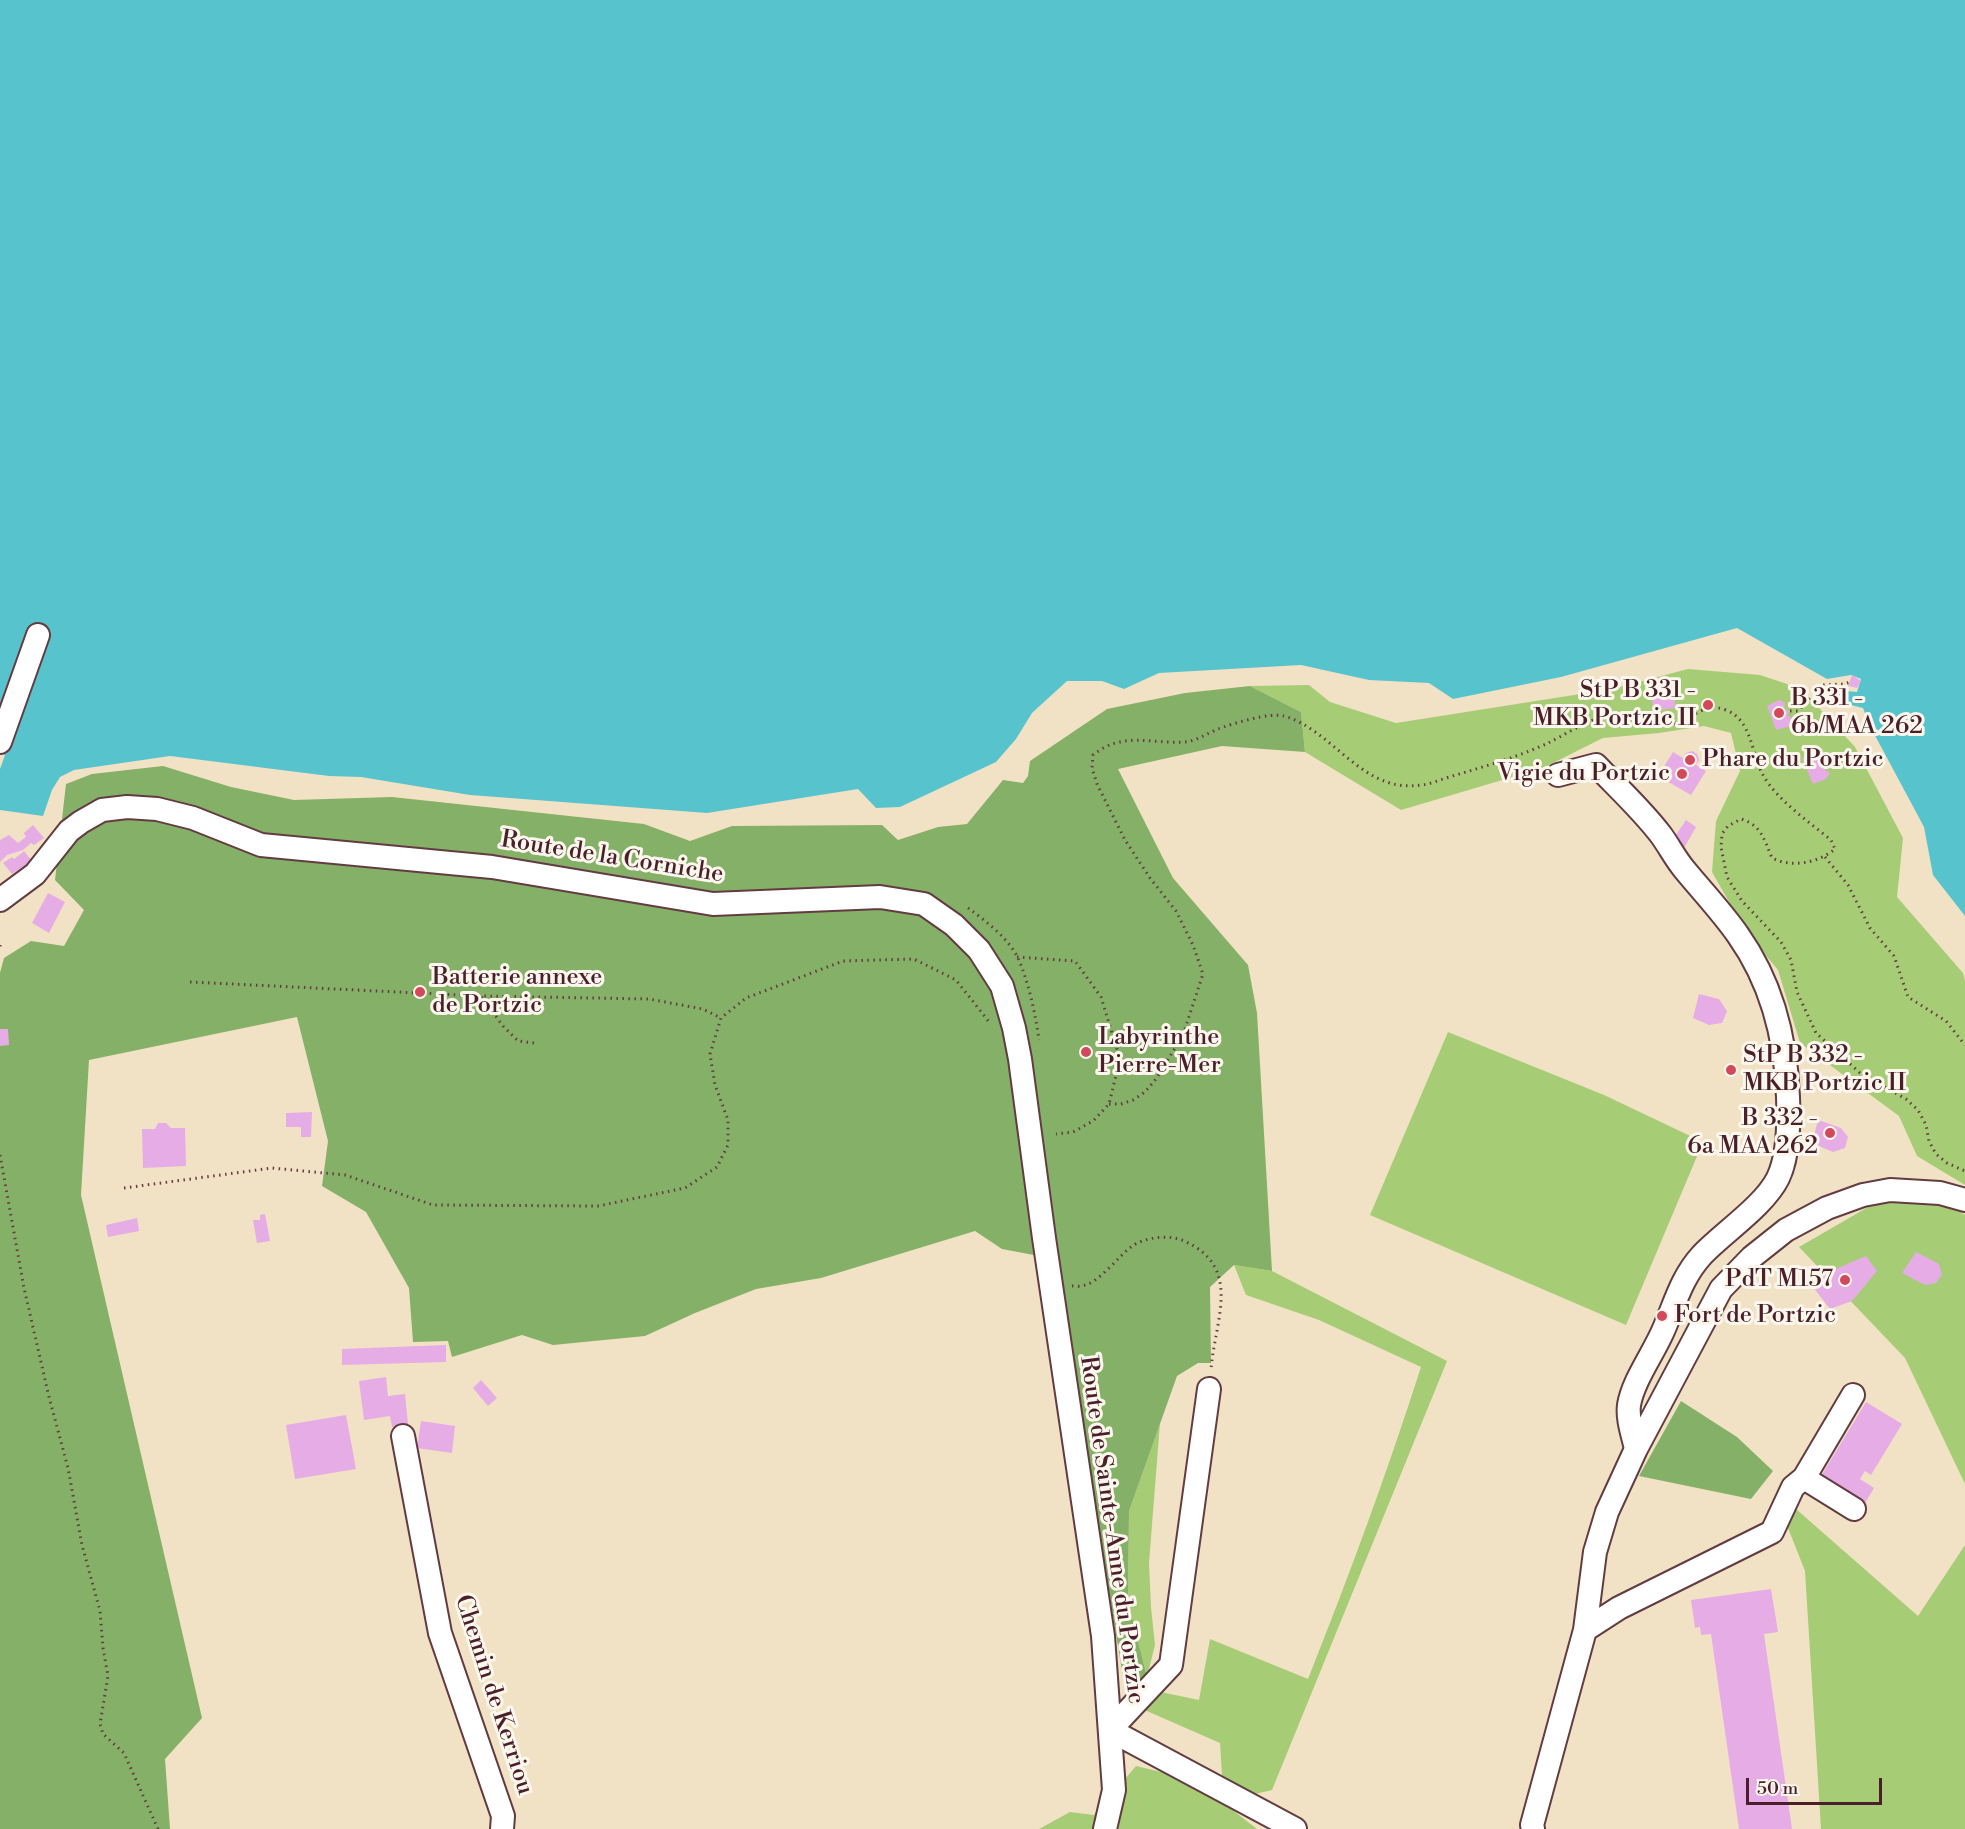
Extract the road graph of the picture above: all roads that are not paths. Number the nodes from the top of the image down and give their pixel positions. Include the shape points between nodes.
1 (38, 635) dead end
2 (0, 742) edge
3 (1558, 775) dead end
4 (0, 900) edge
5 (1965, 1200) edge
6 (1044, 1238) joint
7 (1209, 1389) road end
8 (1853, 1395) dead end
9 (403, 1436) dead end
10 (1636, 1449) junction
11 (1804, 1478) junction
12 (1854, 1509) dead end
13 (1585, 1630) junction
14 (1110, 1730) junction
15 (1528, 1828) edge
16 (502, 1829) edge
17 (1104, 1829) edge
18 (1294, 1829) edge

1 - 2 street
3 - 10 street via 1596,765 1661,835 1749,952 1776,1012 1785,1058 1788,1119 1779,1176 1764,1197 1685,1276 1632,1395 1629,1416
4 - 6 street, Route de la Corniche via 35,874 69,831 81,822 102,810 128,807 194,818 261,845 492,867 713,904 880,897 924,904 954,925 979,950 1002,986 1020,1059
5 - 10 street via 1940,1193 1890,1190 1827,1208 1786,1230 1721,1288
6 - 14 street, Route de Sainte-Anne du Portzic via 1103,1636
7 - 14 street via 1171,1665
8 - 11 street
9 - 16 street, Chemin de Kerriou via 440,1633 503,1816
10 - 13 street via 1606,1512 1595,1552
11 - 12 street
11 - 13 street via 1793,1487 1772,1532 1619,1608
13 - 15 street
14 - 17 street, Route de Sainte-Anne du Portzic via 1114,1790
14 - 18 street

